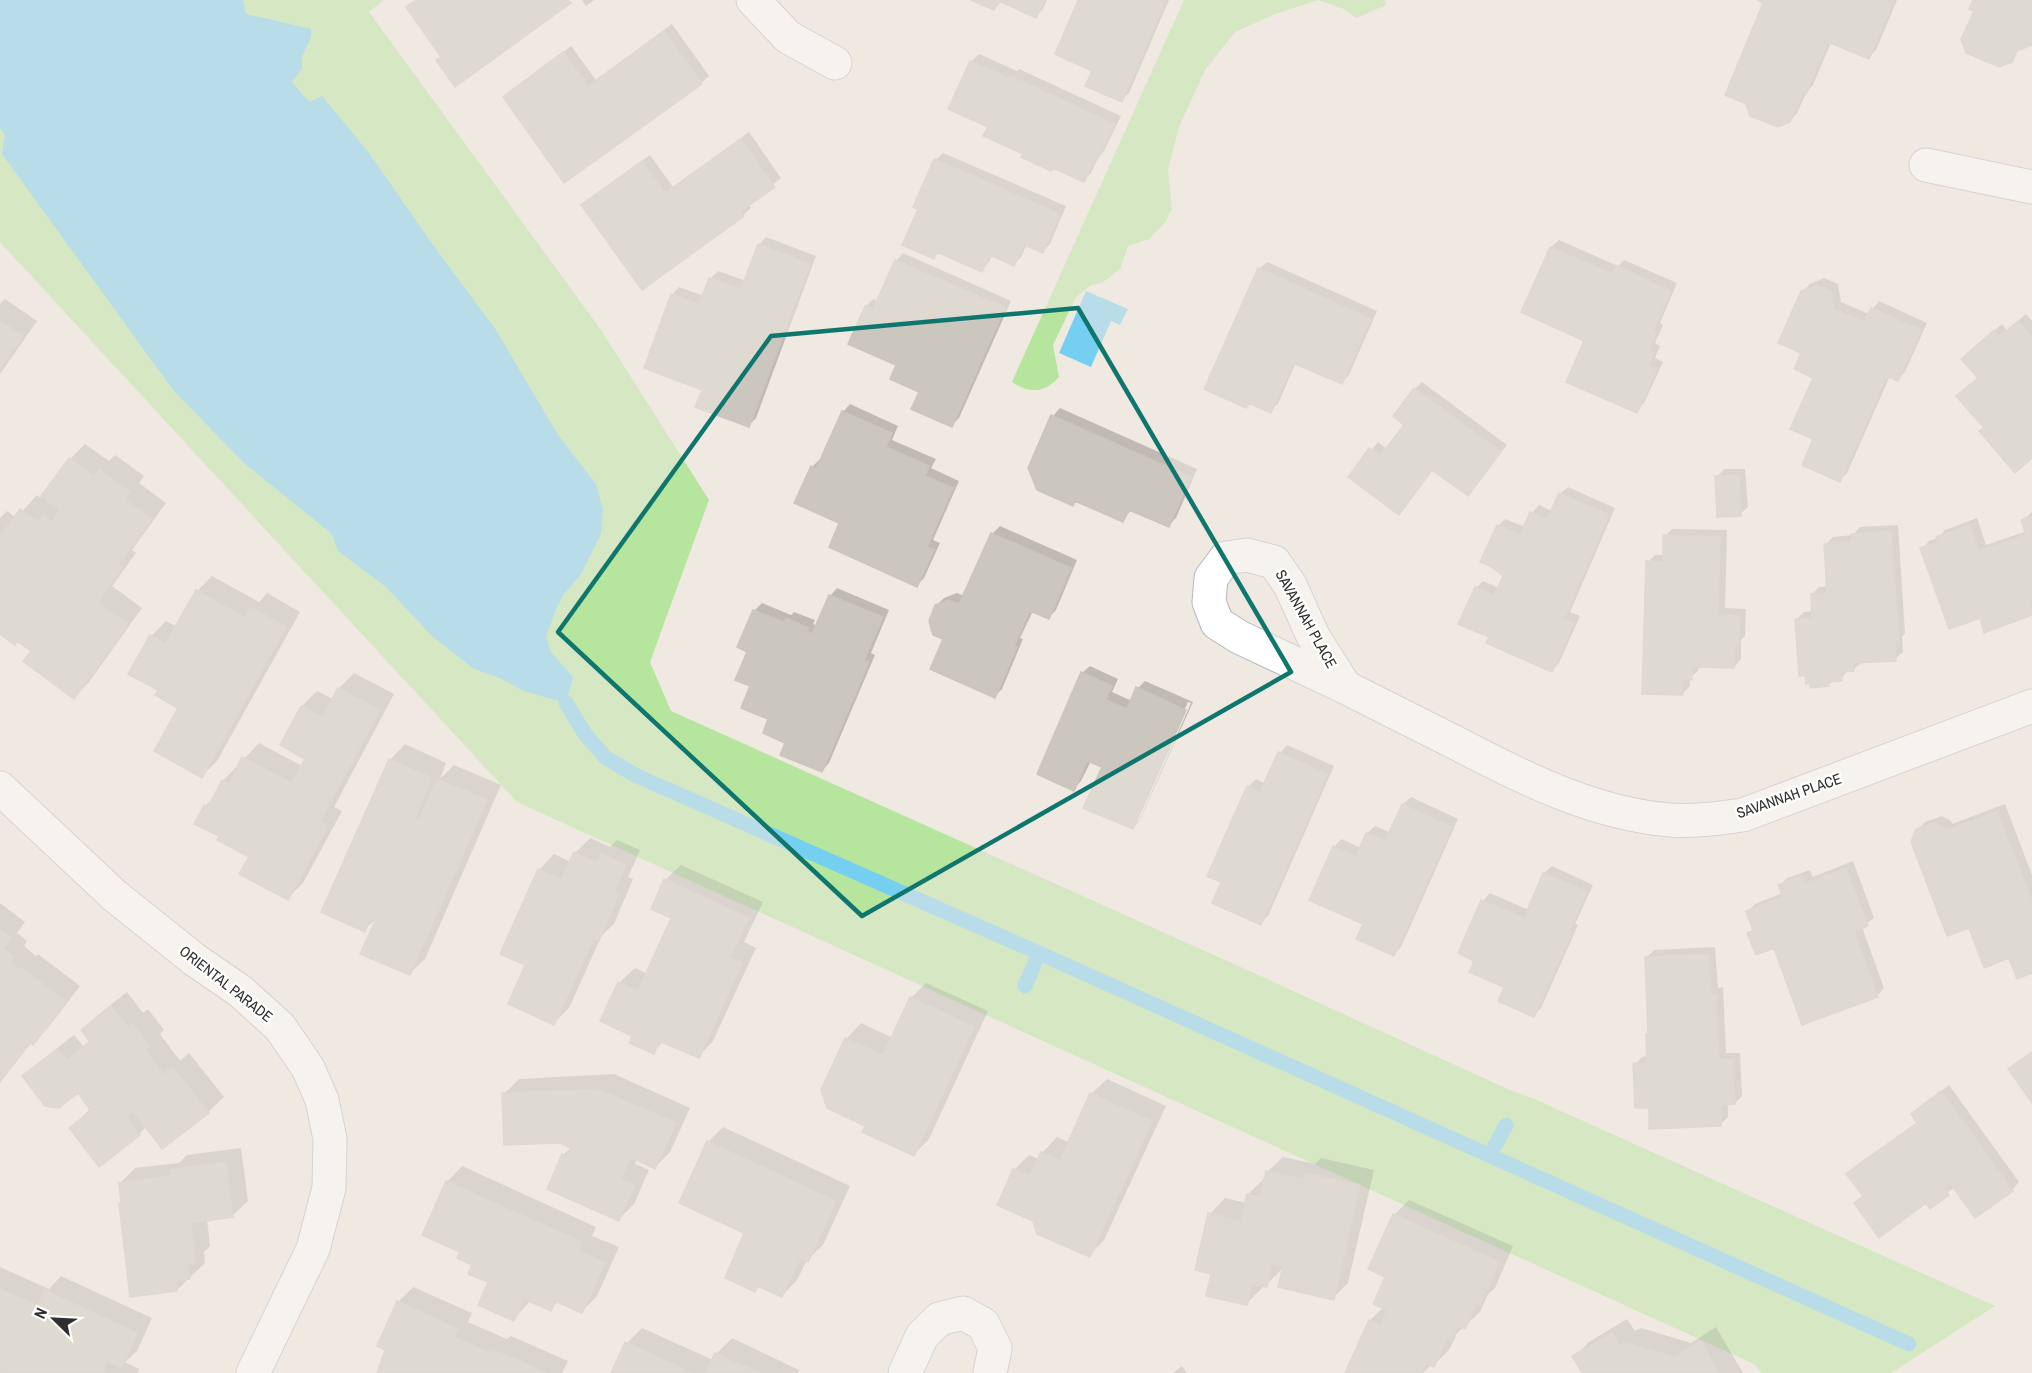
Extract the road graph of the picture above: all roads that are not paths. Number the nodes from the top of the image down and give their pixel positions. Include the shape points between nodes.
1 (753, 0) edge
2 (835, 63) dead end
3 (1926, 165) dead end
4 (2032, 187) edge
5 (1345, 687) dead end
6 (2032, 706) edge
7 (0, 788) edge
8 (253, 1373) edge
9 (905, 1373) edge
10 (990, 1373) edge

1 - 2 street via 788,37
3 - 4 street
5 - 6 street, SAVANNAH PLACE via 1524,778 1629,814 1700,821 1743,815
7 - 8 street, ORIENTAL PARADE via 115,896 240,991 280,1027 308,1068 322,1100 330,1139 329,1188 313,1249
9 - 10 street via 922,1336 939,1319 963,1312 983,1324 995,1348

